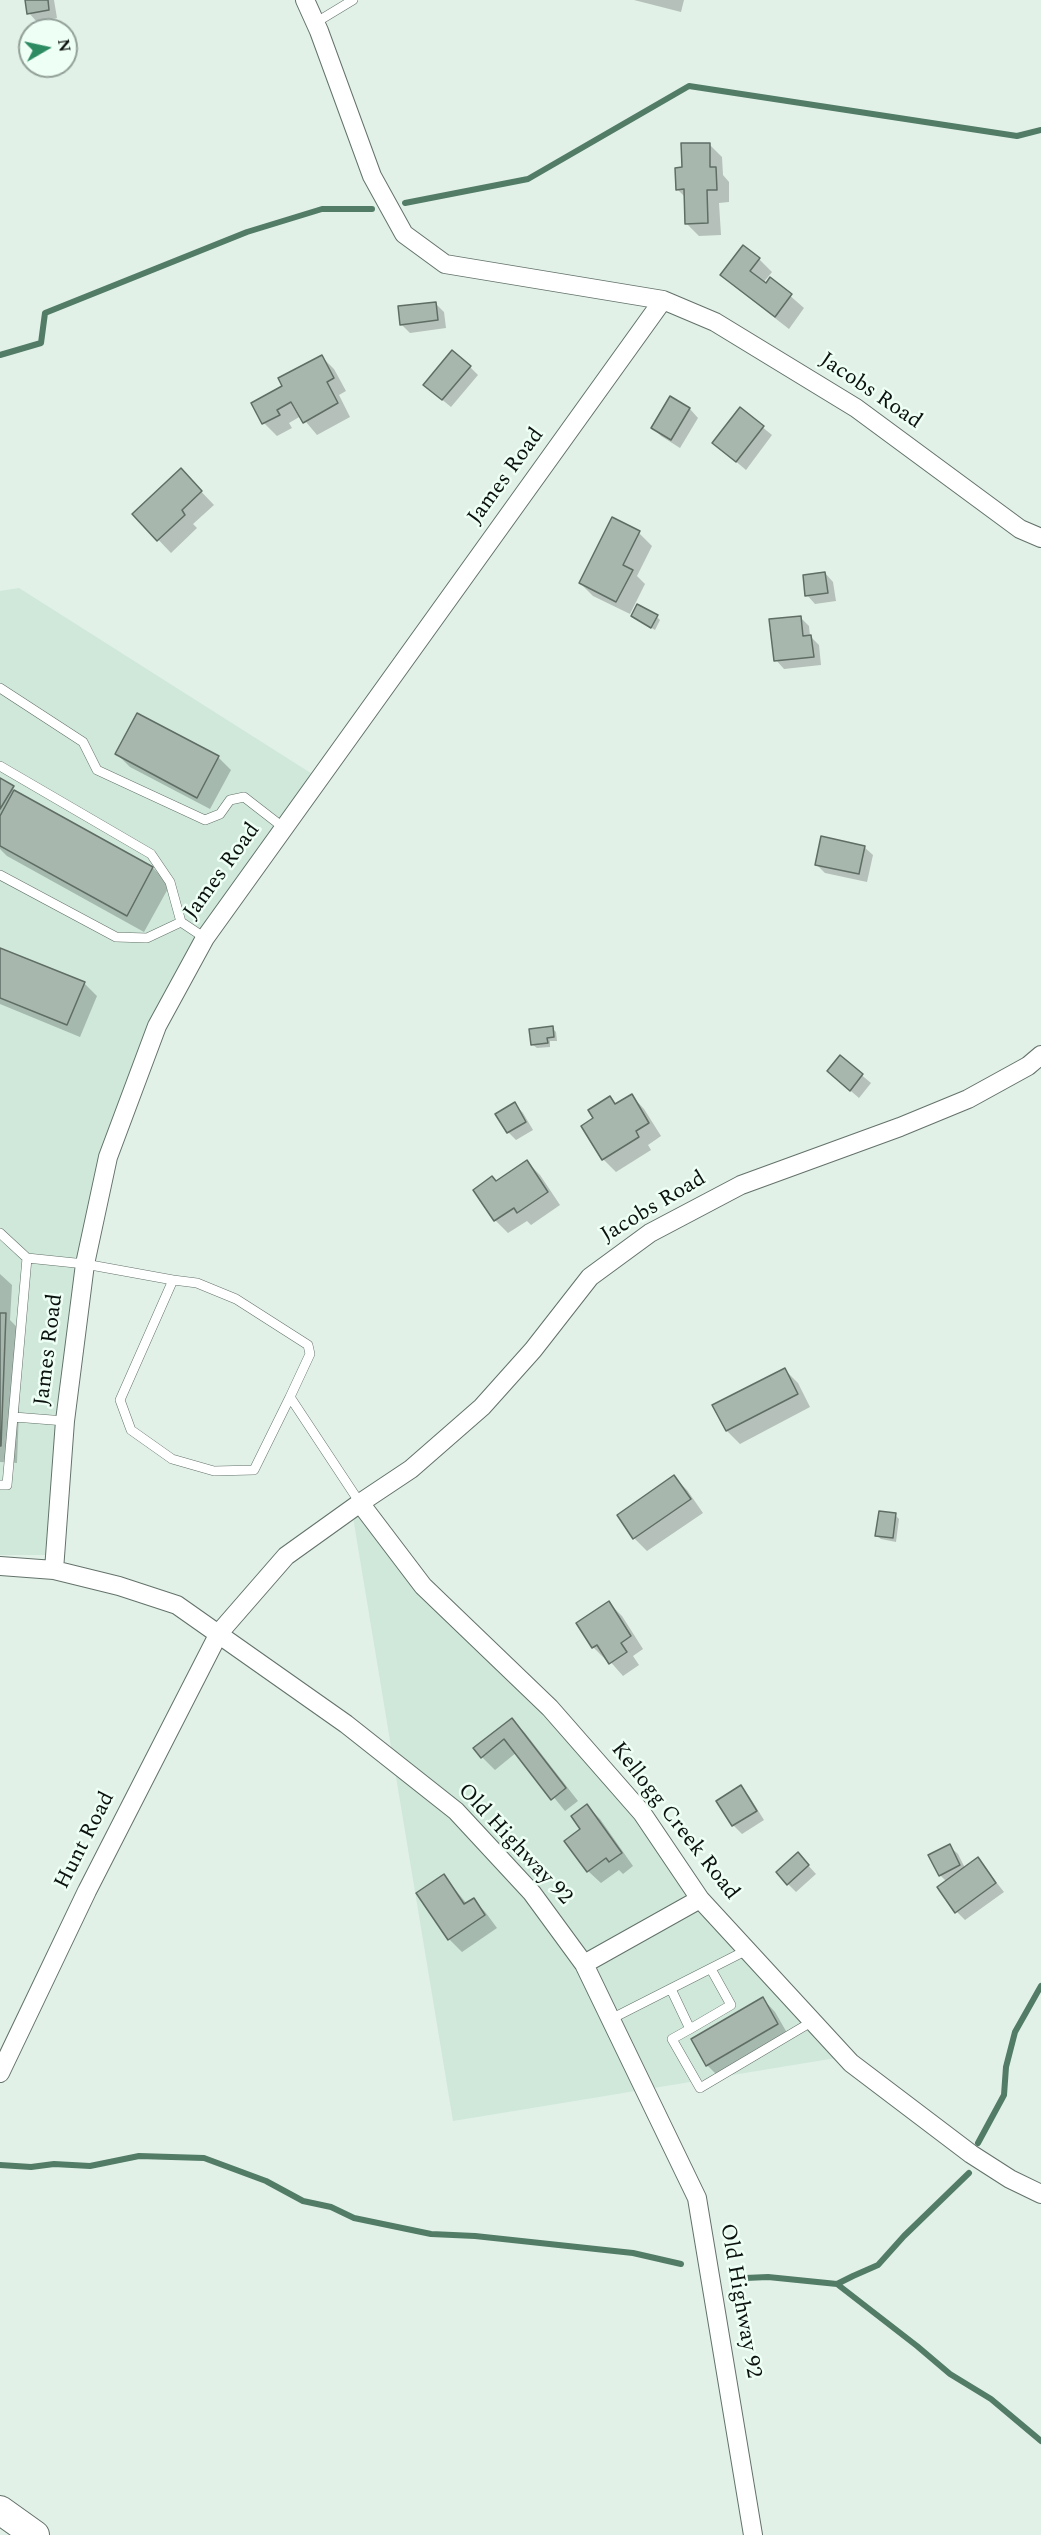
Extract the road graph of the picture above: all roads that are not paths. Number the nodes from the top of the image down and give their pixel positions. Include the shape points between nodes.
1 (304, 0) edge
2 (353, 0) edge
3 (315, 23) junction
4 (663, 300) junction
5 (1041, 538) edge
6 (0, 688) edge
7 (0, 766) edge
8 (284, 828) junction
9 (0, 875) edge
10 (181, 922) junction
11 (206, 938) junction
12 (1041, 1055) edge
13 (0, 1233) edge
14 (27, 1258) junction
15 (85, 1264) junction
16 (173, 1280) junction
17 (290, 1397) junction
18 (14, 1417) junction
19 (65, 1420) junction
20 (0, 1485) edge
21 (360, 1503) junction
22 (0, 1566) edge
23 (54, 1570) junction
24 (219, 1633) junction
25 (700, 1899) junction
26 (747, 1950) junction
27 (584, 1964) junction
28 (711, 1969) junction
29 (671, 1989) junction
30 (611, 2019) junction
31 (813, 2021) junction
32 (690, 2029) junction
33 (0, 2073) edge
34 (1041, 2194) edge
35 (0, 2510) edge
36 (35, 2535) edge
37 (753, 2535) edge

1 - 3 street, Jacobs Road
2 - 3 lane
3 - 4 street, Jacobs Road via 372,176 404,234 445,264
4 - 5 street, Jacobs Road via 714,322 856,408 1020,529
4 - 8 street, James Road
6 - 8 lane via 83,742 97,770 205,820 220,814 230,800 244,797
7 - 10 lane via 152,854 170,882
8 - 11 street, James Road
9 - 10 lane via 116,937 147,938
10 - 11 lane
11 - 15 street, James Road via 153,1036 108,1158
12 - 21 street, Jacobs Road via 968,1099 741,1185 650,1233 590,1277 482,1407 411,1469
13 - 14 lane
14 - 15 lane
14 - 18 lane
15 - 16 lane
15 - 19 street, James Road
16 - 17 lane via 197,1283 236,1299 308,1345 310,1354
16 - 17 lane via 120,1400 131,1430 172,1459 214,1471 254,1470
17 - 21 lane
18 - 19 lane
18 - 20 lane via 7,1485
19 - 23 street, James Road
21 - 24 street via 286,1556
21 - 25 street, Kellogg Creek Road via 423,1586 550,1708 642,1813
22 - 23 street, Old Highway 92
23 - 24 street, Old Highway 92 via 177,1605
24 - 27 street, Old Highway 92 via 346,1724 456,1810 532,1893
24 - 33 street, Hunt Road via 87,1891
25 - 26 street, Kellogg Creek Road
25 - 27 street
26 - 28 lane
26 - 31 street, Kellogg Creek Road
27 - 30 street, Old Highway 92
28 - 29 lane
28 - 32 lane via 731,2006
29 - 30 lane
29 - 32 lane
30 - 37 street, Old Highway 92 via 697,2198
31 - 32 lane via 700,2088 672,2039
31 - 34 street, Kellogg Creek Road via 851,2063 962,2147
35 - 36 main road

